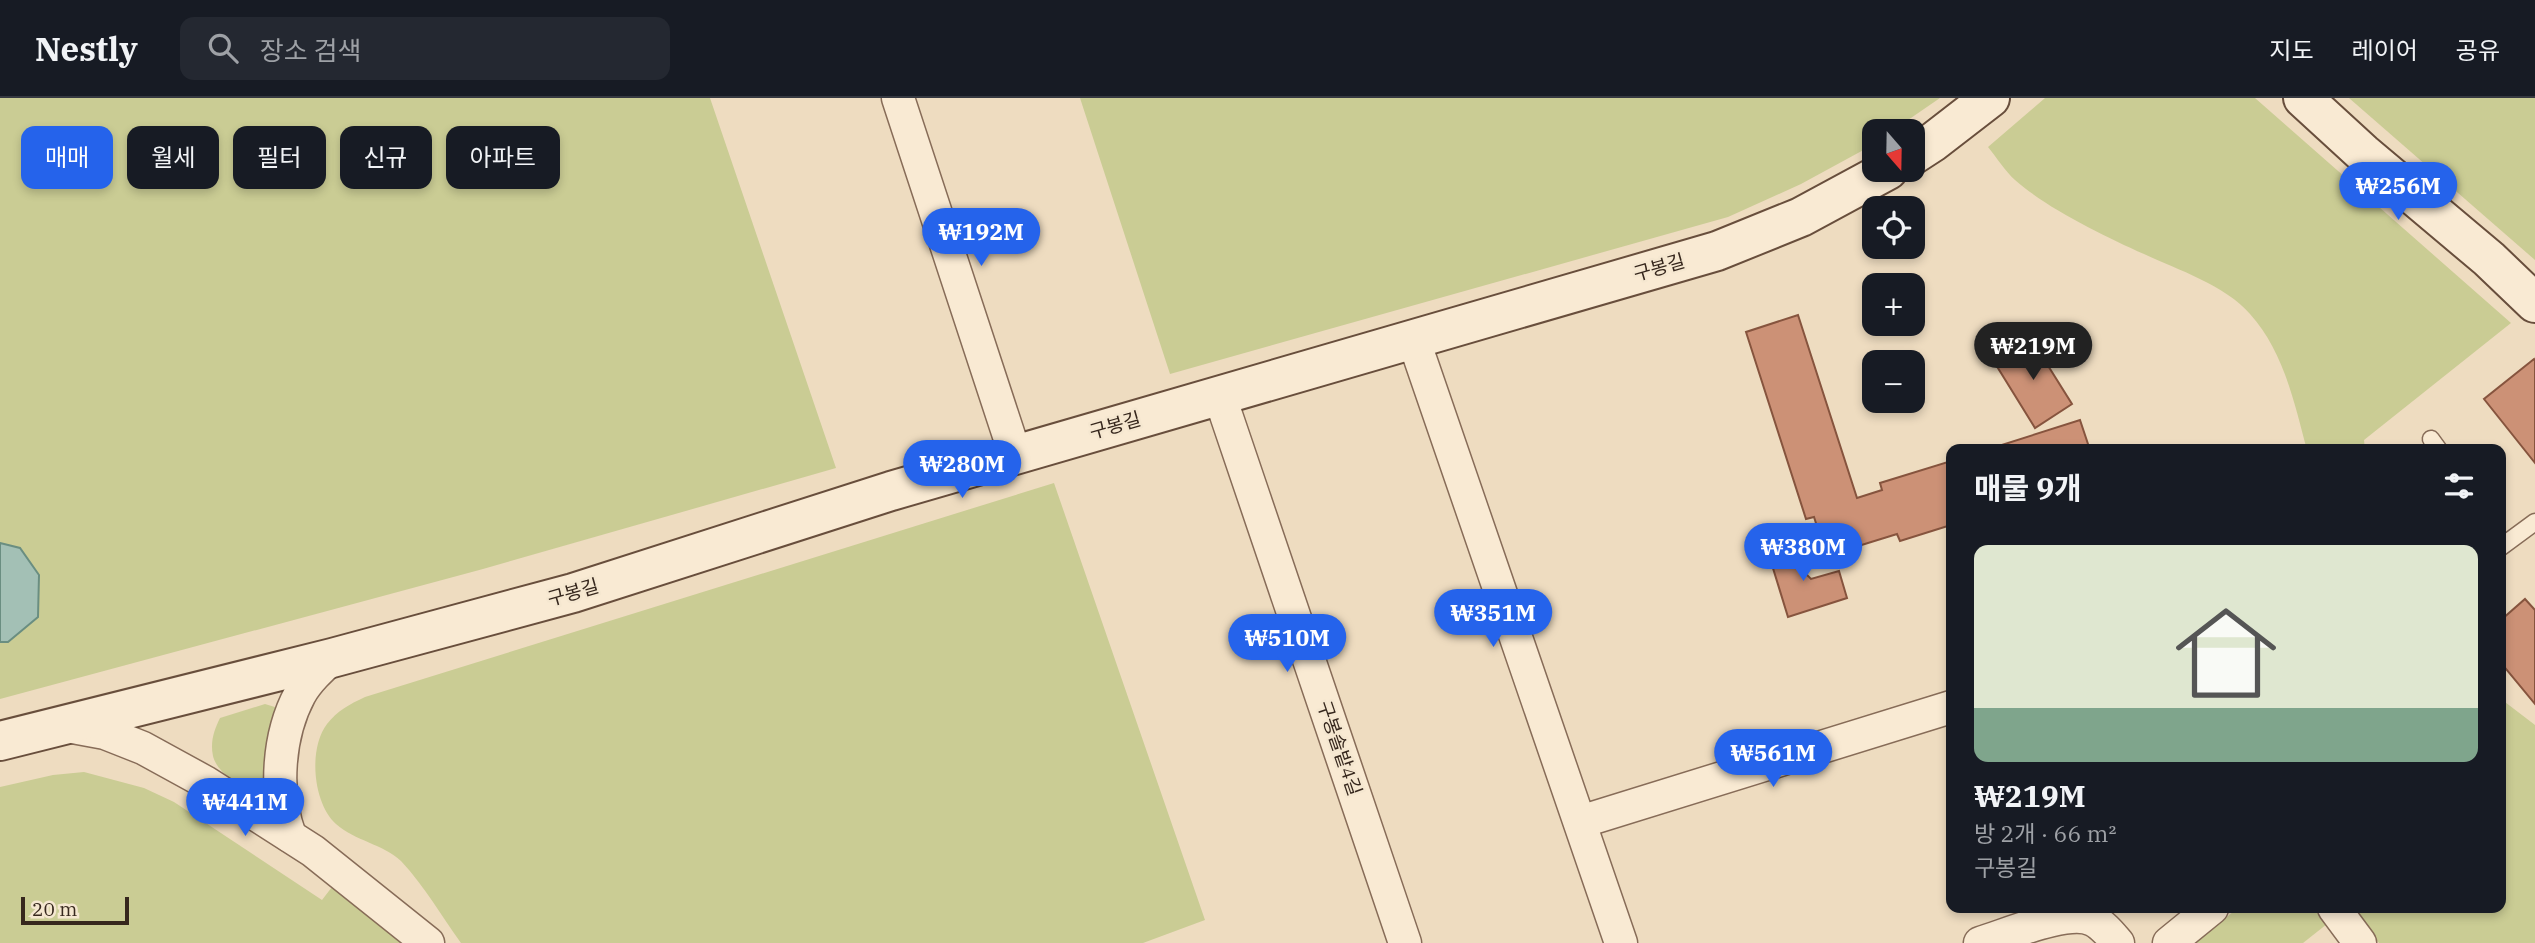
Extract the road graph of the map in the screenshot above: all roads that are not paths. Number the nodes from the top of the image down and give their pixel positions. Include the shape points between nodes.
1 (898, 98) edge
2 (1990, 98) edge
3 (2303, 98) edge
4 (1925, 147) edge
5 (1866, 182) edge
6 (2535, 303) edge
7 (1413, 338) junction
8 (1219, 394) junction
9 (1015, 454) junction
10 (2535, 522) edge
11 (2506, 539) edge
12 (332, 658) junction
13 (1946, 710) edge
14 (62, 725) junction
15 (0, 741) edge
16 (1580, 822) junction
17 (290, 836) junction
18 (2206, 913) edge
19 (2338, 913) edge
20 (428, 943) edge
21 (1405, 943) edge
22 (1620, 943) edge
23 (1980, 943) edge
24 (2118, 943) edge
25 (2169, 943) edge
26 (2360, 943) edge

1 - 9 street
2 - 4 street
3 - 6 street
5 - 7 street, 구봉길 via 1801,217 1717,251
7 - 8 street, 구봉길
7 - 16 street
8 - 9 street, 구봉길
8 - 21 street, 구봉솔밭4길
9 - 12 street, 구봉길 via 573,593
10 - 11 lane
12 - 14 street, 구봉길
12 - 17 street via 300,693 286,734 280,786
13 - 16 street
14 - 15 street, 구봉길
14 - 17 street, 구봉길 via 105,733 143,748
16 - 22 street
17 - 20 street, 구봉길
18 - 25 street
19 - 26 street
23 - 24 street via 2078,916 2094,921

